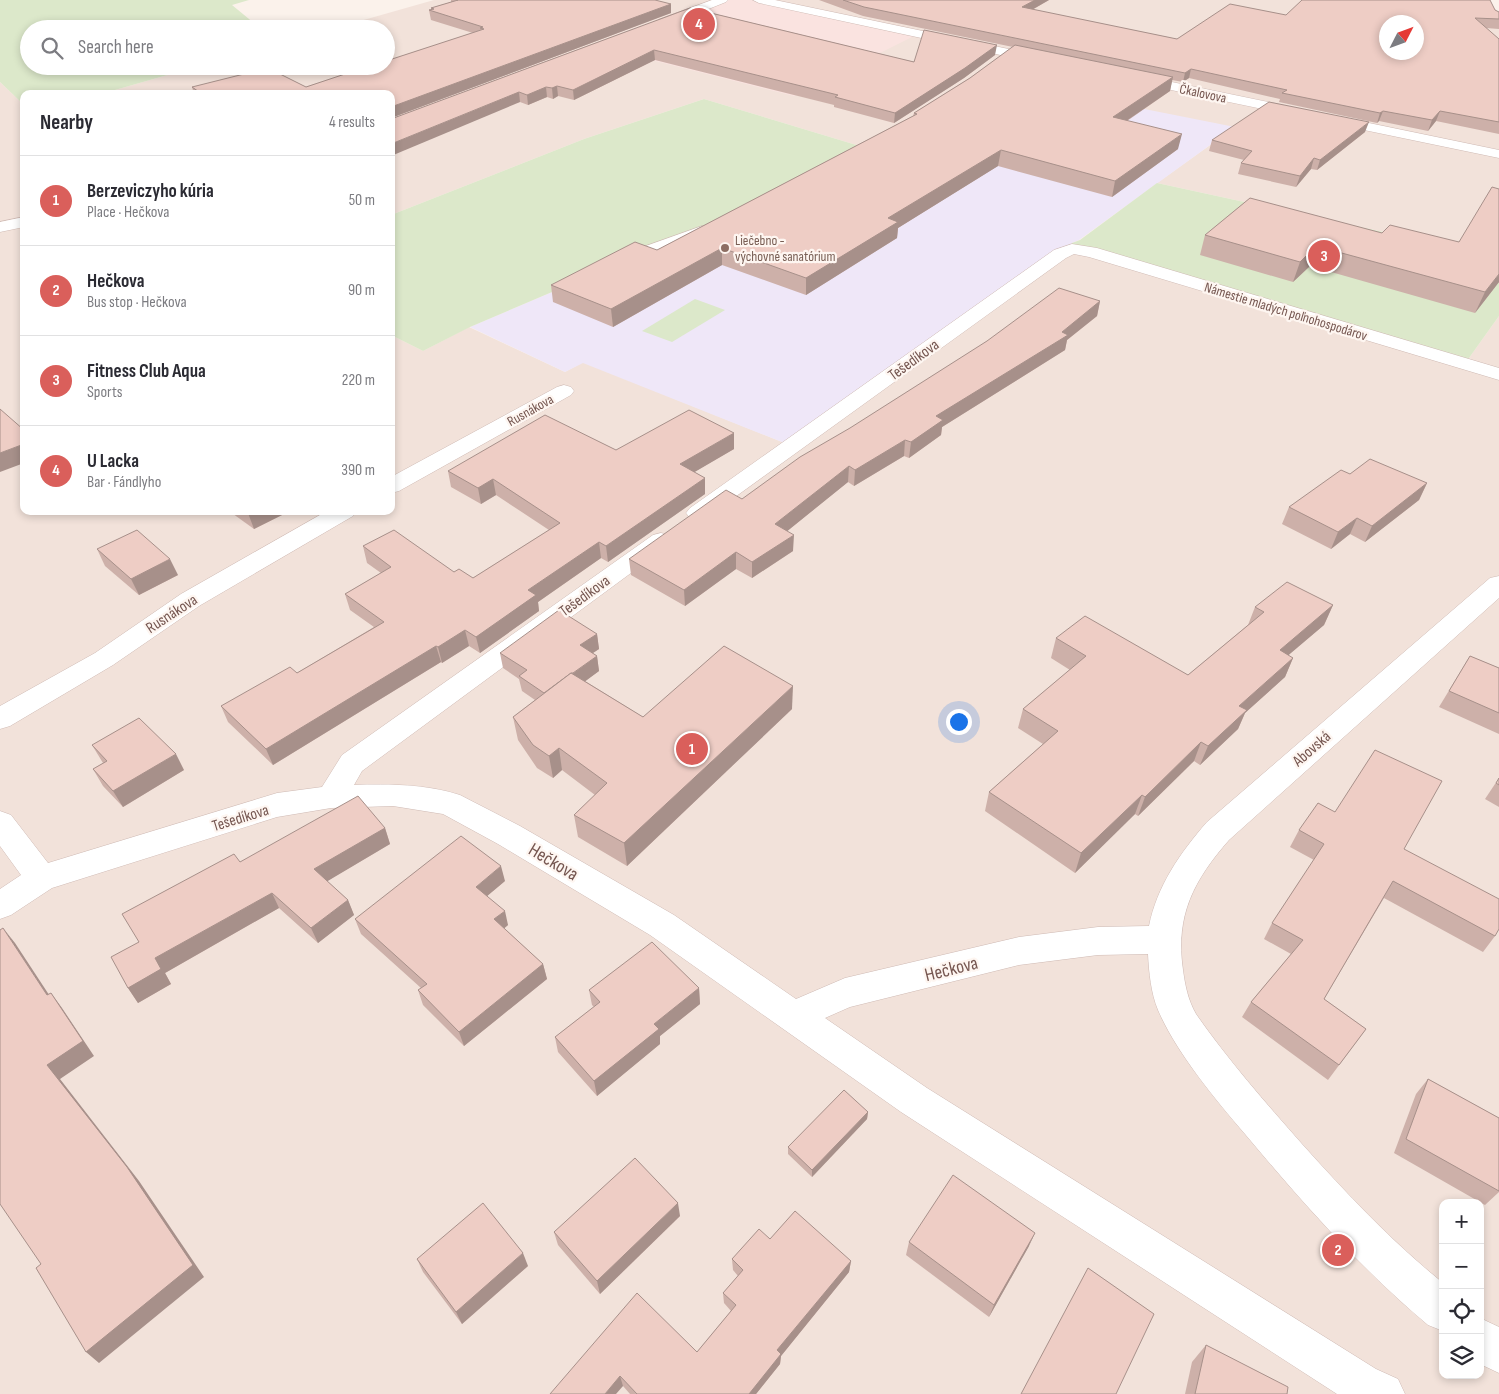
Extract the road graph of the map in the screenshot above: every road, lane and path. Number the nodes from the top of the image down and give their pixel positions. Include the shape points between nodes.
1 (722, 0) edge
2 (760, 0) edge
3 (652, 27) edge
4 (1010, 53) junction
5 (994, 63) edge
6 (1059, 63) edge
7 (1118, 75) edge
8 (1499, 154) edge
9 (20, 223) edge
10 (716, 225) edge
11 (0, 227) edge
12 (1072, 249) joint
13 (649, 251) edge
14 (1499, 374) edge
15 (564, 391) dead end
16 (395, 484) edge
17 (338, 515) edge
18 (1499, 584) edge
19 (0, 719) edge
20 (331, 797) junction
21 (0, 824) edge
22 (41, 878) junction
23 (0, 906) edge
24 (1164, 940) junction
25 (794, 1016) junction
26 (1439, 1306) edge
27 (1484, 1342) edge
28 (1499, 1352) edge
29 (1383, 1394) edge

1 - 3 street
2 - 4 street
4 - 5 street
4 - 6 street
7 - 8 street, Čkalovova
9 - 11 street
10 - 13 street
12 - 14 street, Námestie mladých poľnohospodárov
12 - 20 street, Tešedíkova via 1060,254 404,723 352,762
15 - 16 street, Rusnákova
17 - 19 street, Rusnákova via 207,590 104,659
18 - 24 street, Abovská via 1218,831 1178,883
20 - 22 street, Tešedíkova via 277,805
20 - 25 street, Hečkova via 393,794 449,803 510,835 662,925
21 - 22 street
22 - 23 street, Tešedíkova
24 - 25 street, Hečkova via 1098,941 1019,951 845,993
24 - 26 street via 1167,975 1176,1011 1224,1082 1359,1235
25 - 29 street via 922,1105 1352,1378
27 - 28 street

